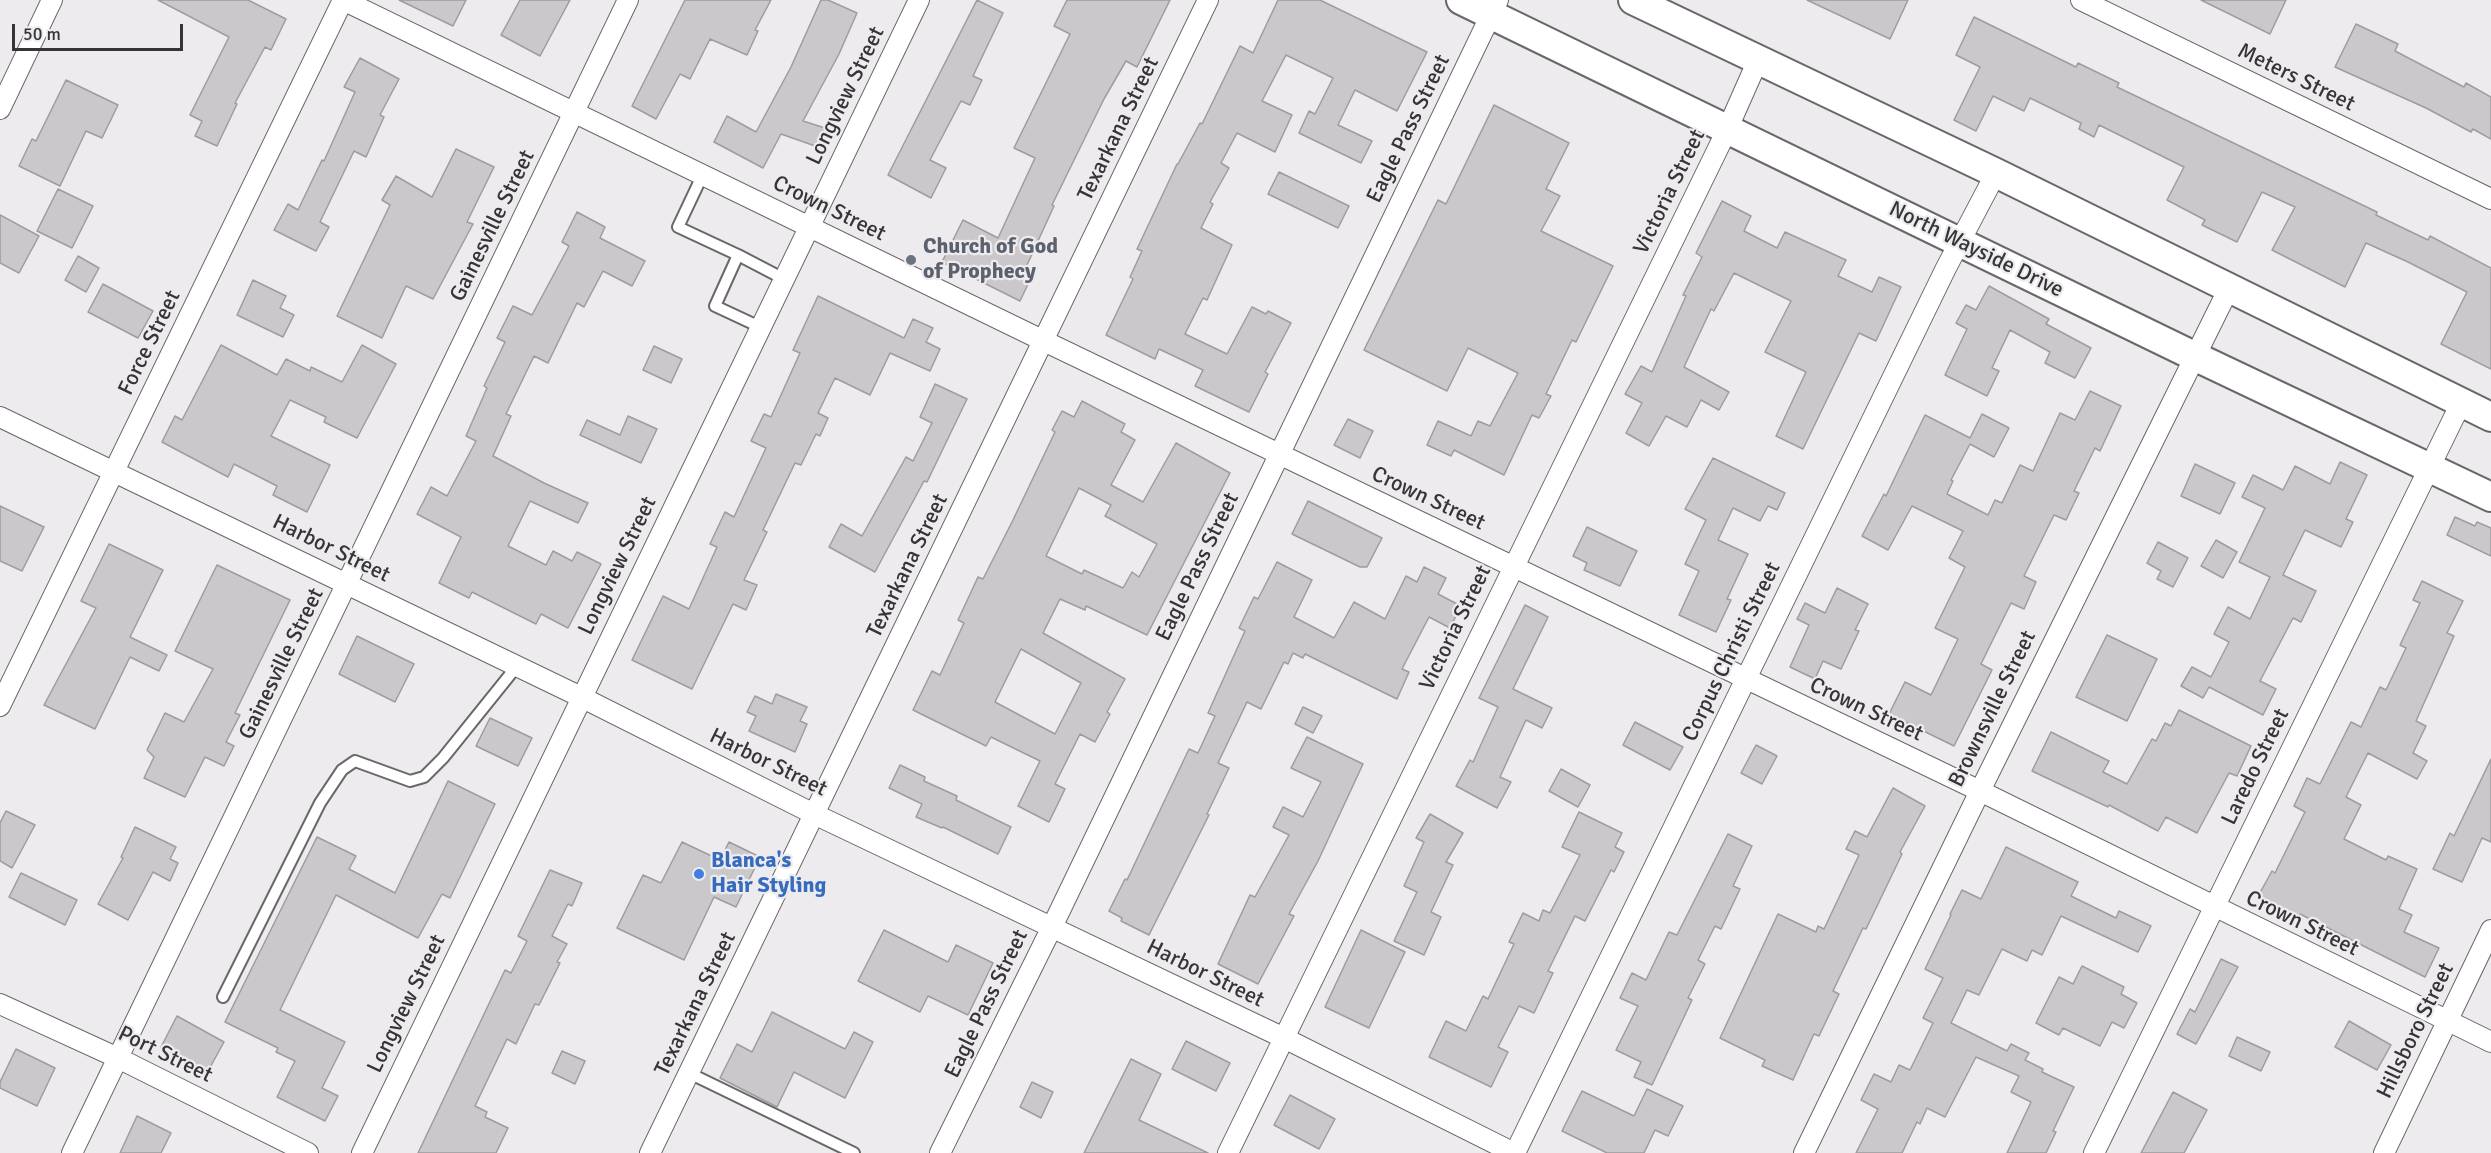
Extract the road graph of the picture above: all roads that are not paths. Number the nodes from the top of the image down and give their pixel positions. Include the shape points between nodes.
1 (52, 0) edge
2 (343, 0) edge
3 (628, 0) edge
4 (919, 0) edge
5 (1208, 0) edge
6 (1461, 0) edge
7 (1633, 0) edge
8 (2080, 0) edge
9 (1494, 7) edge
10 (1758, 60) junction
11 (0, 109) edge
12 (574, 111) junction
13 (1727, 130) junction
14 (1996, 173) junction
15 (703, 174) junction
16 (2491, 199) edge
17 (810, 226) junction
18 (1959, 242) junction
19 (738, 255) junction
20 (784, 279) junction
21 (2229, 288) junction
22 (760, 327) junction
23 (1044, 341) junction
24 (2194, 356) junction
25 (2461, 403) junction
26 (0, 417) edge
27 (2491, 417) edge
28 (1279, 454) junction
29 (2430, 468) junction
30 (114, 472) junction
31 (2491, 497) edge
32 (1513, 566) junction
33 (348, 584) junction
34 (517, 666) junction
35 (1745, 679) junction
36 (581, 697) junction
37 (0, 706) edge
38 (1980, 791) junction
39 (814, 814) junction
40 (2213, 907) junction
41 (1052, 927) junction
42 (2491, 930) edge
43 (223, 996) dead end
44 (0, 1004) edge
45 (2448, 1022) junction
46 (1284, 1038) junction
47 (2491, 1042) edge
48 (118, 1058) junction
49 (689, 1073) junction
50 (72, 1153) edge
51 (308, 1153) edge
52 (362, 1153) edge
53 (650, 1153) edge
54 (854, 1153) edge
55 (940, 1153) edge
56 (1228, 1153) edge
57 (1515, 1153) edge
58 (1804, 1153) edge
59 (2094, 1153) edge
60 (2384, 1153) edge

1 - 11 street
2 - 12 street, Crown Street
2 - 30 street, Force Street
3 - 12 street, Gainesville Street
4 - 17 street, Longview Street
5 - 23 street, Texarkana Street
6 - 9 main road, North Wayside Drive
7 - 10 main road
8 - 16 street, Meters Street
9 - 13 main road, North Wayside Drive
9 - 28 street, Eagle Pass Street
10 - 13 street, Victoria Street
10 - 14 main road
12 - 15 street, Crown Street
12 - 33 street, Gainesville Street
13 - 18 main road, North Wayside Drive
13 - 32 street, Victoria Street
14 - 18 street, Corpus Christi Street
14 - 21 main road
15 - 17 street, Crown Street
15 - 19 lane via 678,227
17 - 20 street, Longview Street
17 - 23 street, Crown Street
18 - 24 main road, North Wayside Drive
18 - 35 street, Corpus Christi Street
19 - 20 lane
19 - 22 lane via 715,306
20 - 22 street, Longview Street
21 - 24 street, Brownsville Street
21 - 25 main road
22 - 36 street, Longview Street
23 - 28 street, Crown Street
23 - 39 street, Texarkana Street
24 - 29 main road, North Wayside Drive
24 - 38 street, Brownsville Street
25 - 27 main road
25 - 29 street, Laredo Street
26 - 30 street, Harbor Street
28 - 32 street, Crown Street
28 - 41 street, Eagle Pass Street
29 - 31 main road, North Wayside Drive
29 - 40 street, Laredo Street
30 - 33 street, Harbor Street
30 - 37 street, Force Street
32 - 35 street, Crown Street
32 - 46 street, Victoria Street
33 - 34 street, Harbor Street
33 - 48 street, Gainesville Street
34 - 36 street, Harbor Street
34 - 43 lane via 424,777 410,781 355,761 342,770 320,803
35 - 38 street, Crown Street
35 - 57 street, Corpus Christi Street
36 - 39 street, Harbor Street
36 - 52 street, Longview Street
38 - 40 street, Crown Street
38 - 58 street, Brownsville Street
39 - 41 street, Harbor Street
39 - 49 street, Texarkana Street
40 - 45 street, Crown Street
40 - 59 street, Laredo Street
41 - 46 street, Harbor Street
41 - 55 street, Eagle Pass Street
42 - 45 street, Hillsboro Street
44 - 48 street, Port Street
45 - 47 street, Crown Street
45 - 60 street, Hillsboro Street
46 - 56 street, Victoria Street
46 - 57 street, Harbor Street
48 - 50 street, Gainesville Street
48 - 51 street, Port Street
49 - 53 street, Texarkana Street
49 - 54 lane

